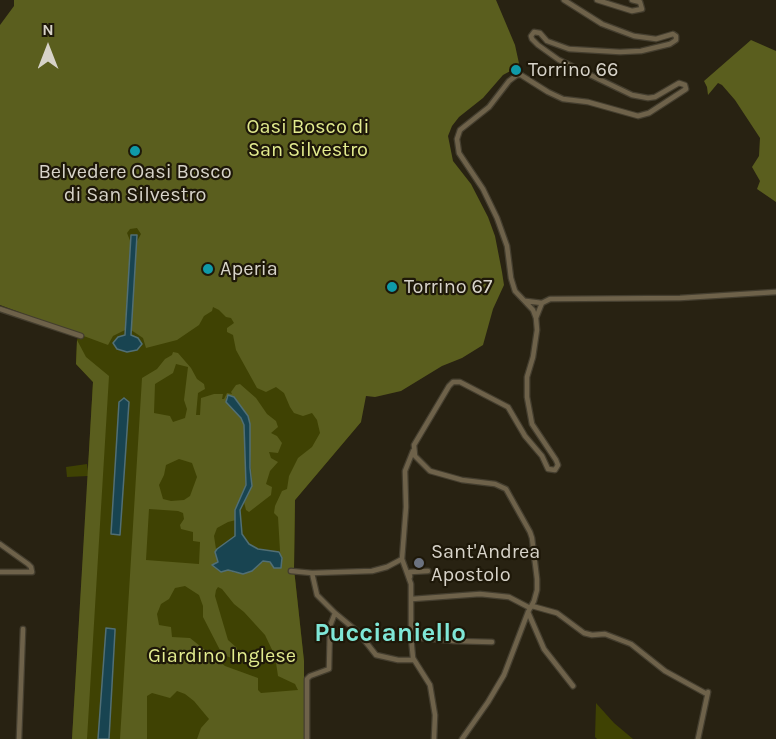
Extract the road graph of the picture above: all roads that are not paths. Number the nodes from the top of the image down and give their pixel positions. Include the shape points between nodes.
1 (564, 0) edge
2 (597, 0) edge
3 (632, 0) edge
4 (776, 292) edge
5 (523, 300) junction
6 (542, 303) junction
7 (0, 309) edge
8 (536, 318) junction
9 (81, 336) dead end
10 (413, 451) junction
11 (0, 544) edge
12 (402, 559) junction
13 (291, 571) dead end
14 (428, 571) dead end
15 (0, 572) edge
16 (312, 573) junction
17 (410, 580) junction
18 (412, 599) junction
19 (530, 608) junction
20 (335, 613) junction
21 (23, 629) dead end
22 (411, 637) junction
23 (492, 642) dead end
24 (414, 660) junction
25 (573, 686) dead end
26 (19, 739) edge
27 (307, 739) edge
28 (434, 739) edge
29 (462, 739) edge
30 (698, 739) edge

1 - 5 street via 602,24 634,36 656,39 673,34 676,40 641,51 611,52 568,49 534,32 531,36 538,45 559,60 633,95 655,97 681,83 686,89 654,111 638,116 563,99 517,75 489,107 460,129 459,153 497,218 507,246 514,291
2 - 3 street via 633,11 642,9 640,2
4 - 6 street via 680,298 550,299
5 - 6 street
5 - 8 street
6 - 8 street
7 - 9 street
8 - 10 street via 533,357 526,377 527,397 532,424 556,460 555,470 548,469 508,407 460,382 449,386
10 - 12 street via 404,480
10 - 19 street via 430,471 506,489 531,536 537,590
11 - 15 street via 32,567 32,572
12 - 16 street via 372,572
12 - 17 street
13 - 16 street
14 - 17 street via 410,572
16 - 20 street via 317,595
17 - 18 street
18 - 19 street via 480,594 508,597
18 - 22 street
19 - 25 street via 539,640
19 - 29 street via 504,675
19 - 30 street via 557,613 584,633 605,634 631,644 659,667 706,693
20 - 24 street via 358,632 376,655
20 - 27 street via 330,627 329,669 307,679
21 - 26 street
22 - 23 street
22 - 24 street
24 - 28 street via 430,685

